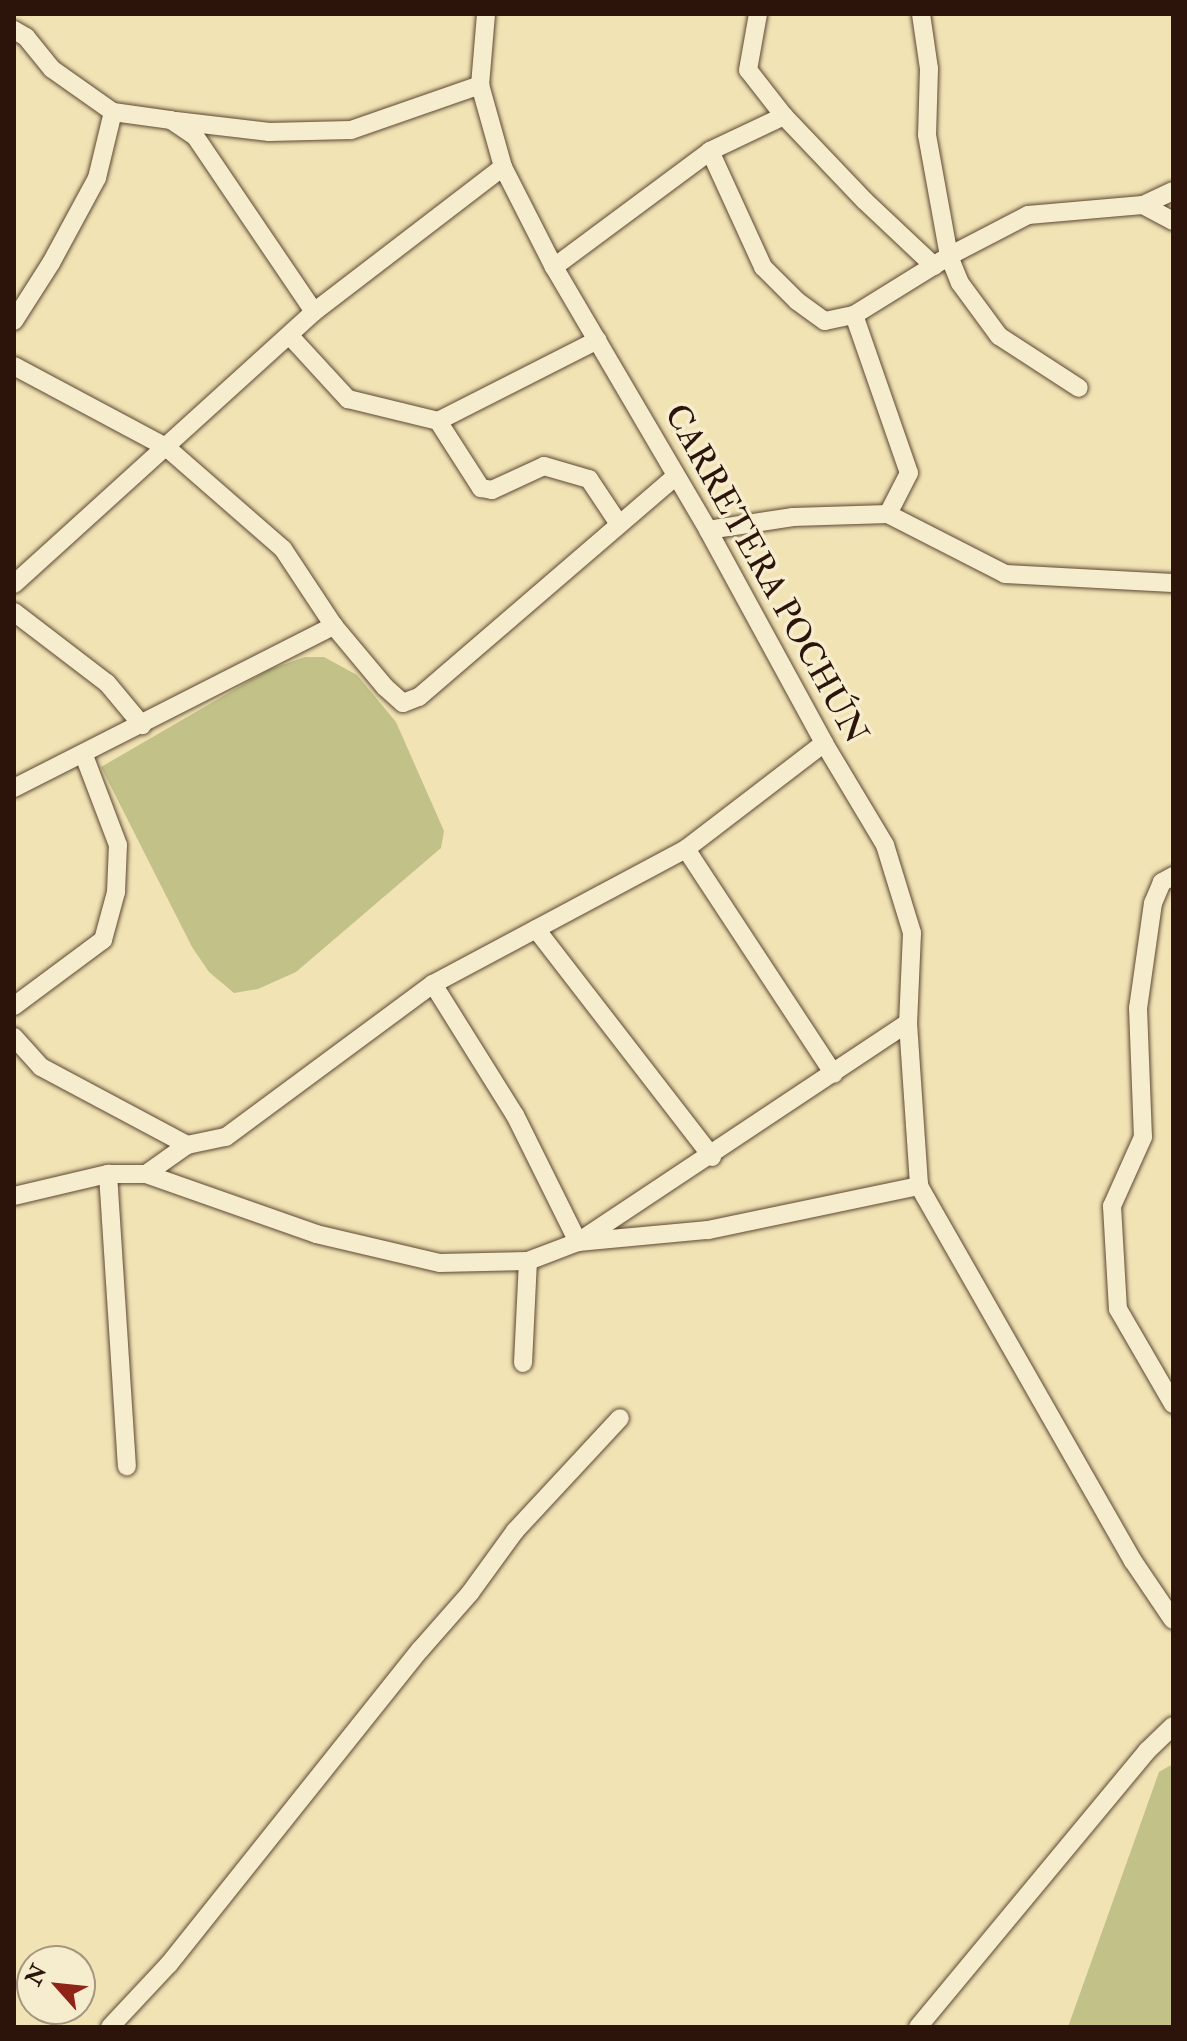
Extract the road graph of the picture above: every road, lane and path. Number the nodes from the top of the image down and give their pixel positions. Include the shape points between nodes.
1 (486, 14) edge
2 (758, 14) edge
3 (921, 14) edge
4 (14, 30) edge
5 (480, 85) junction
6 (113, 112) junction
7 (784, 116) junction
8 (171, 120) junction
9 (710, 151) junction
10 (503, 167) junction
11 (1173, 191) edge
12 (1143, 205) junction
13 (1173, 221) edge
14 (942, 261) junction
15 (554, 267) junction
16 (314, 312) junction
17 (854, 315) junction
18 (14, 321) edge
19 (290, 336) junction
20 (598, 340) junction
21 (14, 366) edge
22 (1079, 388) dead end
23 (438, 421) junction
24 (166, 447) junction
25 (675, 477) junction
26 (888, 514) junction
27 (619, 524) junction
28 (708, 530) junction
29 (1173, 583) edge
30 (14, 584) edge
31 (14, 612) edge
32 (334, 626) junction
33 (142, 725) junction
34 (824, 743) junction
35 (83, 753) junction
36 (14, 788) edge
37 (686, 849) junction
38 (1173, 876) edge
39 (536, 929) junction
40 (433, 984) junction
41 (14, 1006) edge
42 (908, 1023) junction
43 (14, 1037) edge
44 (834, 1074) junction
45 (187, 1145) junction
46 (712, 1157) junction
47 (108, 1174) junction
48 (146, 1174) junction
49 (919, 1186) junction
50 (14, 1196) edge
51 (578, 1242) junction
52 (528, 1261) junction
53 (523, 1363) dead end
54 (1173, 1404) edge
55 (620, 1418) dead end
56 (127, 1466) dead end
57 (1173, 1620) edge
58 (1173, 1726) edge
59 (110, 2027) edge
60 (918, 2027) edge

1 - 5 street, CARRETERA POCHÚN
2 - 7 street via 748,70
3 - 14 street via 929,69 927,135
4 - 6 street via 52,69
5 - 8 street via 351,130 269,132
5 - 10 street, CARRETERA POCHÚN
6 - 8 street
6 - 18 street via 97,178
7 - 9 street
7 - 14 street via 865,201
8 - 16 street via 195,136
9 - 15 street
9 - 17 street via 763,267 825,321
10 - 15 street, CARRETERA POCHÚN
10 - 16 street
11 - 12 street
12 - 13 street
12 - 14 street via 1028,215
14 - 17 street
14 - 22 street via 999,336
15 - 20 street, CARRETERA POCHÚN
16 - 19 street
17 - 26 street via 909,473
19 - 23 street via 348,399
19 - 24 street
20 - 23 street
20 - 25 street, CARRETERA POCHÚN
21 - 24 street
23 - 27 street via 481,488 492,490 544,466 589,479
24 - 30 street
24 - 32 street via 283,549
25 - 27 street
25 - 28 street, CARRETERA POCHÚN
26 - 28 street via 793,517
26 - 29 street via 1005,574
27 - 32 street via 419,697 403,703
28 - 34 street, CARRETERA POCHÚN
31 - 33 street via 107,683
32 - 33 street
33 - 35 street
34 - 37 street
34 - 42 street, CARRETERA POCHÚN via 885,845 912,933
35 - 36 street
35 - 41 street via 118,845 116,892 103,940
37 - 39 street
37 - 44 street
38 - 54 street via 1162,882 1153,903 1138,1008 1143,1137 1112,1206 1118,1309
39 - 40 street
39 - 46 street
40 - 45 street via 226,1137
40 - 51 street via 515,1115
42 - 44 street
42 - 49 street, CARRETERA POCHÚN
43 - 45 street via 41,1067
44 - 46 street
45 - 48 street
46 - 51 street
47 - 48 street
47 - 50 street
47 - 56 street
48 - 52 street via 316,1234 440,1263
49 - 51 street via 708,1230
49 - 57 street via 1133,1561
51 - 52 street
52 - 53 street
55 - 59 street via 515,1531 169,1964
58 - 60 street

